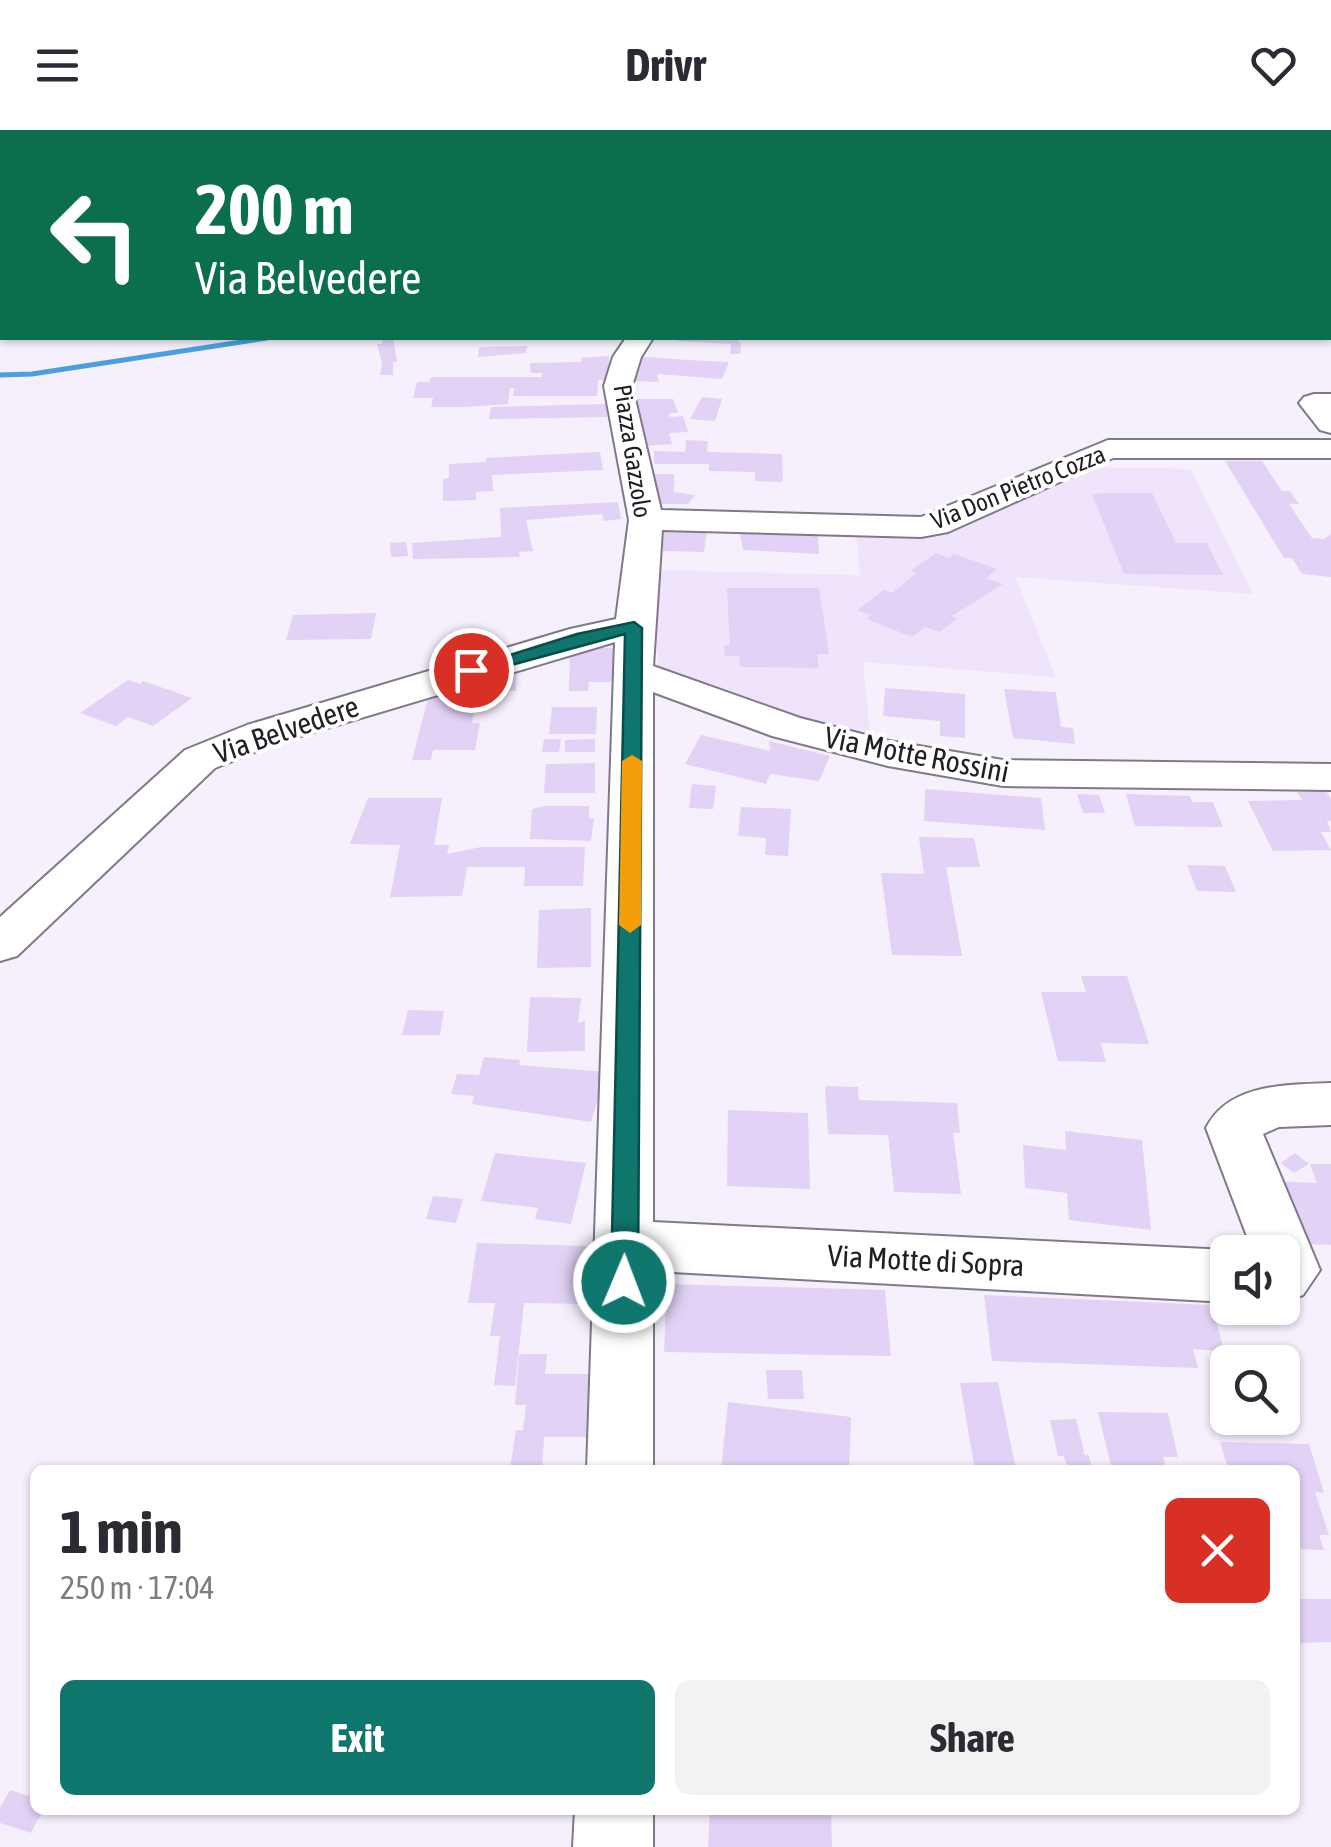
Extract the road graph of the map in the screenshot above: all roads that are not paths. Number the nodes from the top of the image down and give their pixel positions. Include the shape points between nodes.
1 (638, 340) edge
2 (1331, 403) edge
3 (1331, 424) edge
4 (1331, 449) edge
5 (646, 520) junction
6 (634, 650) junction
7 (1331, 777) edge
8 (0, 944) edge
9 (1331, 1104) edge
10 (1276, 1235) edge
11 (625, 1245) junction
12 (1210, 1275) edge
13 (620, 1465) edge
14 (614, 1815) edge
15 (613, 1847) edge

1 - 5 street, Piazza Gazzolo via 618,386
2 - 3 street via 1314,403
4 - 5 street, Via Don Pietro Cozza via 1108,448 921,527
5 - 6 street, Piazza Gazzolo
6 - 7 street, Via Motte Rossini via 786,728 888,753 1003,773
6 - 8 street, Via Belvedere via 584,638 262,734 200,759
6 - 11 street, Piazza Gazzolo
9 - 10 street via 1250,1114 1234,1128
11 - 12 street, Via Motte di Sopra
11 - 13 street, Piazza Gazzolo
14 - 15 street

